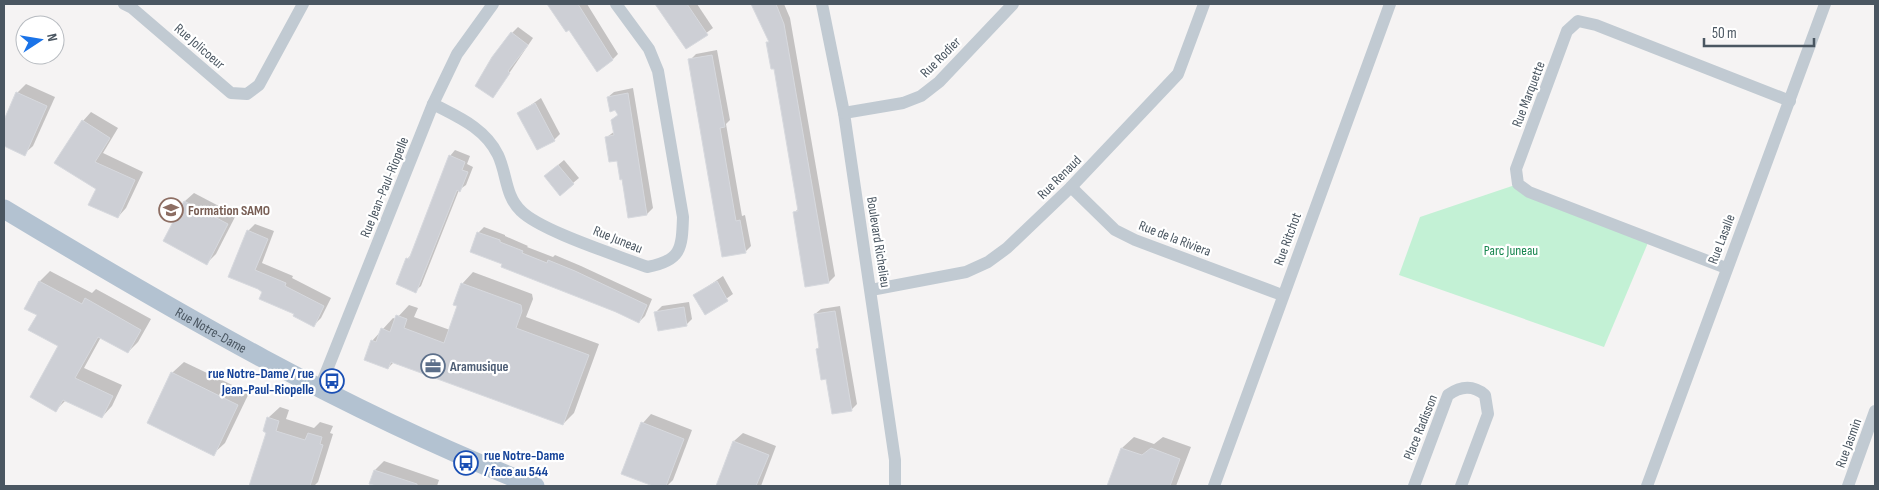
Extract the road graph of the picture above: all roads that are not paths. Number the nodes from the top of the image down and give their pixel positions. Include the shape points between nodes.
1 (124, 4) edge
2 (303, 4) edge
3 (493, 4) edge
4 (616, 4) edge
5 (822, 4) edge
6 (1013, 4) edge
7 (1204, 4) edge
8 (1390, 4) edge
9 (1825, 4) edge
10 (1790, 101) junction
11 (433, 104) junction
12 (844, 113) junction
13 (1071, 187) junction
14 (4, 208) edge
15 (1726, 268) junction
16 (871, 290) junction
17 (1282, 294) junction
18 (319, 390) junction
19 (1875, 411) edge
20 (535, 486) edge
21 (894, 486) edge
22 (1214, 486) edge
23 (1414, 486) edge
24 (1462, 486) edge
25 (1646, 486) edge
26 (1848, 486) edge

1 - 2 street, Rue Jolicoeur via 232,94 247,94 259,85
3 - 11 street, Rue Jean-Paul-Riopelle via 457,54
4 - 11 street, Rue Juneau via 649,49 658,71 682,217 682,238 677,254 664,264 647,267 540,224 521,211 510,195 498,155 484,135 472,124
5 - 12 street, Boulevard Richelieu
6 - 12 street, Rue Rodier via 939,82 921,96 903,103
7 - 13 street, Rue Renaud via 1178,74
8 - 17 street, Rue Ritchot
9 - 10 street, Rue Lasalle
10 - 15 street, Rue Lasalle
10 - 15 street, Rue Marquette via 1596,25 1578,21 1567,31 1516,169 1518,184 1529,192
11 - 18 street, Rue Jean-Paul-Riopelle
12 - 16 street, Boulevard Richelieu
13 - 16 street, Rue Renaud via 988,262 966,272
13 - 17 street, Rue de la Riviera via 1115,230
14 - 18 main road, Rue Notre-Dame via 142,292
15 - 25 street, Rue Lasalle
16 - 21 street, Boulevard Richelieu via 895,460
17 - 22 street, Rue Ritchot
18 - 20 main road, Rue Notre-Dame via 485,467
19 - 26 street, Rue Jasmin
23 - 24 street, Place Radisson via 1448,395 1455,390 1472,387 1485,395 1488,414

